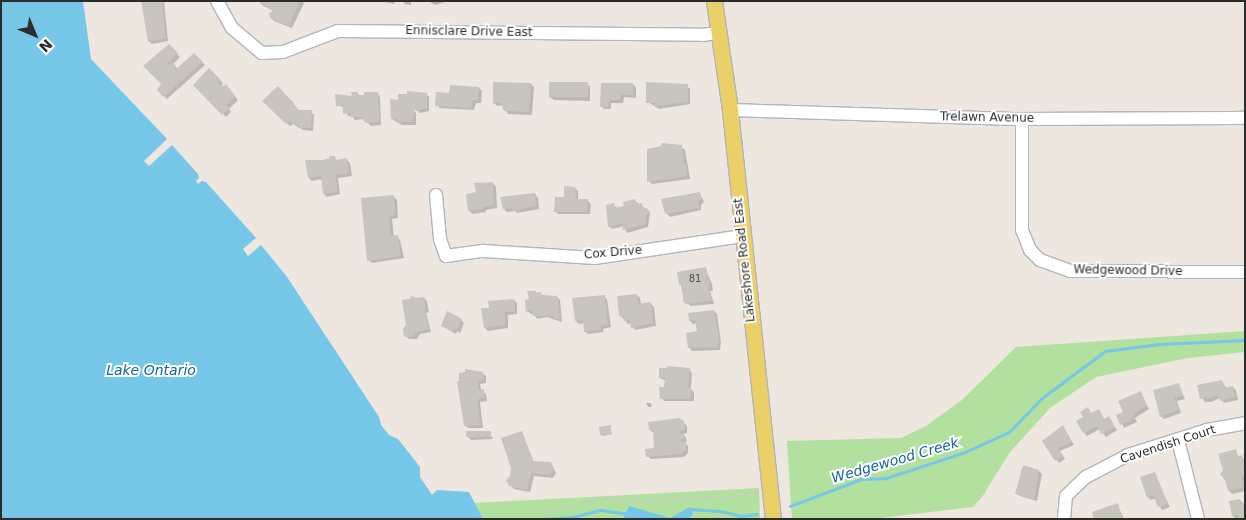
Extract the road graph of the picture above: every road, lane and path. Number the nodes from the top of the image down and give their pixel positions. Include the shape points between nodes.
1 (217, 1) edge
2 (714, 1) edge
3 (718, 33) junction
4 (730, 110) junction
5 (1245, 118) edge
6 (1022, 119) junction
7 (436, 195) dead end
8 (742, 236) junction
9 (1245, 272) edge
10 (1245, 423) edge
11 (1178, 440) junction
12 (761, 489) dead end
13 (546, 517) edge
14 (773, 519) edge
15 (1064, 519) edge
16 (1198, 519) edge

1 - 3 street, Ennisclare Drive East via 232,28 262,53 283,52 338,31
2 - 3 main road, Lakeshore Road East
3 - 4 main road, Lakeshore Road East
4 - 6 street, Trelawn Avenue
4 - 8 main road, Lakeshore Road East
5 - 6 street, Trelawn Avenue
6 - 9 street, Wedgewood Drive via 1022,230 1030,250 1040,260 1070,272
7 - 8 street, Cox Drive via 440,239 446,256 483,251 595,258
8 - 14 main road, Lakeshore Road East
10 - 11 street, Cavendish Court via 1207,430
11 - 15 street, Cavendish Court via 1128,455 1086,477 1066,496
11 - 16 street
12 - 13 path via 735,498 644,502 603,500 558,509 548,512

